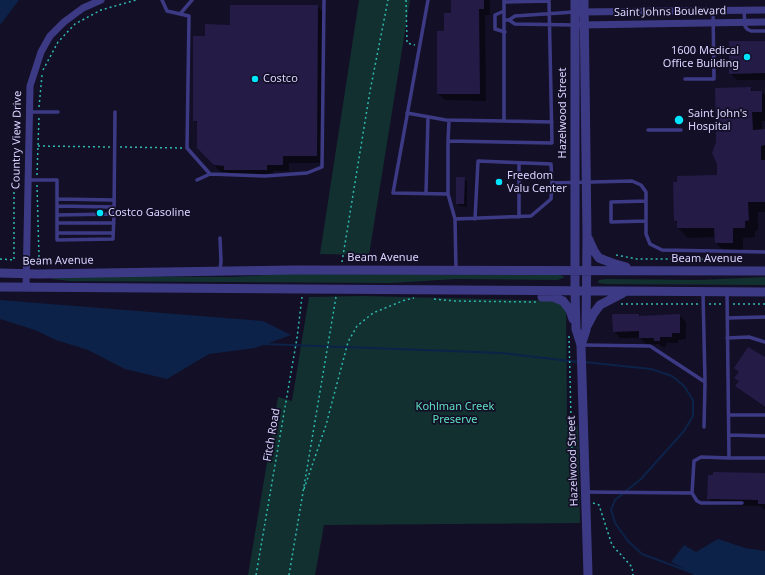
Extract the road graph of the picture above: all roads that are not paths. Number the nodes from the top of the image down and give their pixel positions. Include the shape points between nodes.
1 (101, 0) edge
2 (162, 0) edge
3 (192, 0) edge
4 (324, 0) edge
5 (428, 0) edge
6 (549, 0) edge
7 (575, 0) edge
8 (584, 0) edge
9 (504, 1) edge
10 (714, 10) junction
11 (744, 10) junction
12 (765, 10) edge
13 (504, 11) junction
14 (575, 12) junction
15 (585, 12) junction
16 (180, 14) junction
17 (549, 14) junction
18 (504, 20) junction
19 (510, 20) junction
20 (714, 22) junction
21 (745, 22) junction
22 (765, 22) edge
23 (550, 24) junction
24 (575, 25) junction
25 (585, 25) junction
26 (765, 31) edge
27 (505, 32) junction
28 (685, 79) dead end
29 (28, 112) junction
30 (58, 112) dead end
31 (115, 112) dead end
32 (407, 113) junction
33 (428, 117) junction
34 (449, 120) junction
35 (504, 120) junction
36 (552, 122) junction
37 (648, 130) dead end
38 (680, 130) dead end
39 (448, 140) junction
40 (519, 162) junction
41 (210, 174) junction
42 (27, 180) junction
43 (197, 180) dead end
44 (576, 182) junction
45 (587, 182) junction
46 (552, 183) junction
47 (426, 193) junction
48 (448, 194) junction
49 (57, 199) junction
50 (114, 200) junction
51 (646, 201) junction
52 (57, 206) junction
53 (114, 207) junction
54 (114, 214) junction
55 (57, 215) junction
56 (519, 217) junction
57 (474, 219) junction
58 (455, 220) junction
59 (646, 221) junction
60 (57, 223) junction
61 (114, 223) junction
62 (57, 233) junction
63 (113, 233) junction
64 (587, 236) junction
65 (220, 238) dead end
66 (765, 252) edge
67 (641, 270) junction
68 (456, 271) junction
69 (575, 271) junction
70 (586, 271) junction
71 (765, 271) edge
72 (220, 272) junction
73 (0, 273) edge
74 (26, 274) junction
75 (0, 287) edge
76 (26, 287) junction
77 (473, 290) junction
78 (575, 291) junction
79 (586, 291) junction
80 (627, 291) junction
81 (703, 292) junction
82 (727, 292) junction
83 (765, 292) edge
84 (765, 317) edge
85 (727, 318) junction
86 (581, 330) junction
87 (727, 338) junction
88 (765, 342) edge
89 (581, 345) junction
90 (705, 382) junction
91 (729, 415) junction
92 (765, 415) edge
93 (704, 428) dead end
94 (729, 435) junction
95 (765, 436) edge
96 (729, 458) junction
97 (765, 458) edge
98 (586, 492) junction
99 (692, 493) junction
100 (742, 503) dead end
101 (588, 575) edge

1 - 29 street, Country View Drive via 83,8 50,36 35,67 30,86
2 - 16 lane via 167,11
3 - 16 lane
4 - 41 lane via 322,167 307,172 265,176
5 - 32 lane
6 - 9 lane
6 - 17 lane
7 - 14 street, Hazelwood Street
8 - 15 street, Hazelwood Street
9 - 13 lane
10 - 11 street, Saint Johns Boulevard
10 - 15 street, Saint Johns Boulevard
10 - 20 lane
11 - 12 street, Saint Johns Boulevard
11 - 21 lane
13 - 18 lane
13 - 27 lane via 496,15 495,29
14 - 15 street, Saint Johns Boulevard
14 - 17 lane
14 - 24 street, Hazelwood Street
15 - 25 street, Hazelwood Street
16 - 41 lane via 189,16 187,148
17 - 19 lane via 514,16
17 - 23 lane
18 - 19 lane
18 - 27 lane
19 - 23 lane via 515,24
20 - 21 street, Saint Johns Boulevard
20 - 25 street, Saint Johns Boulevard
20 - 28 lane via 714,79
21 - 22 street, Saint Johns Boulevard
21 - 26 lane via 745,26 751,31
23 - 24 lane
23 - 36 lane
24 - 25 street, Saint Johns Boulevard
24 - 44 street, Hazelwood Street
25 - 45 street, Hazelwood Street
27 - 35 lane
29 - 30 lane
29 - 42 street, Country View Drive
31 - 50 lane
32 - 33 lane
32 - 47 lane via 393,193
33 - 34 lane
33 - 47 lane
34 - 35 lane
34 - 39 lane
35 - 36 lane
36 - 39 lane via 552,142
37 - 38 lane
39 - 48 lane
40 - 46 lane via 551,164
40 - 56 lane
40 - 57 lane via 478,161
41 - 43 lane
42 - 49 lane via 57,180
42 - 74 street, Country View Drive
44 - 45 lane
44 - 46 lane
44 - 69 street, Hazelwood Street
45 - 51 lane via 632,181 641,185 646,192
45 - 64 street, Hazelwood Street
46 - 56 lane via 551,199 531,216
47 - 48 lane
48 - 58 lane
49 - 50 lane
49 - 52 lane
50 - 53 lane
51 - 59 lane
51 - 59 lane via 611,202 611,222
52 - 53 lane
52 - 55 lane
53 - 54 lane
54 - 55 lane
54 - 61 lane
55 - 60 lane
56 - 57 lane
57 - 58 lane
58 - 68 lane
59 - 66 lane via 646,234 650,244 662,250
60 - 61 lane
60 - 62 lane
61 - 63 lane
62 - 63 lane
62 - 63 lane via 57,240 113,239
64 - 67 street via 594,251 604,261
64 - 70 street, Hazelwood Street
65 - 72 lane
67 - 70 street, Beam Avenue
67 - 71 street, Beam Avenue
68 - 69 street, Beam Avenue
68 - 72 street, Beam Avenue
69 - 70 street, Beam Avenue
69 - 78 street, Hazelwood Street
70 - 79 street, Hazelwood Street
72 - 74 street, Beam Avenue
73 - 74 street, Beam Avenue
74 - 76 street, Country View Drive
75 - 76 street
76 - 77 street
77 - 78 street
77 - 86 street via 496,296 553,297 563,301
78 - 79 street
78 - 86 street, Hazelwood Street
79 - 80 street
79 - 86 street, Hazelwood Street
80 - 81 street
80 - 86 street via 600,305
81 - 82 street
81 - 90 lane
82 - 83 street
82 - 85 lane
84 - 85 lane
85 - 87 lane
86 - 89 street, Hazelwood Street
87 - 88 lane via 749,336
87 - 91 lane
89 - 90 lane via 650,346
89 - 98 street, Hazelwood Street
90 - 93 lane
91 - 92 lane
91 - 94 lane
94 - 95 lane
94 - 96 lane
96 - 97 lane
96 - 99 lane via 701,458 694,461
98 - 99 lane
98 - 101 street, Hazelwood Street
99 - 100 lane via 701,503

